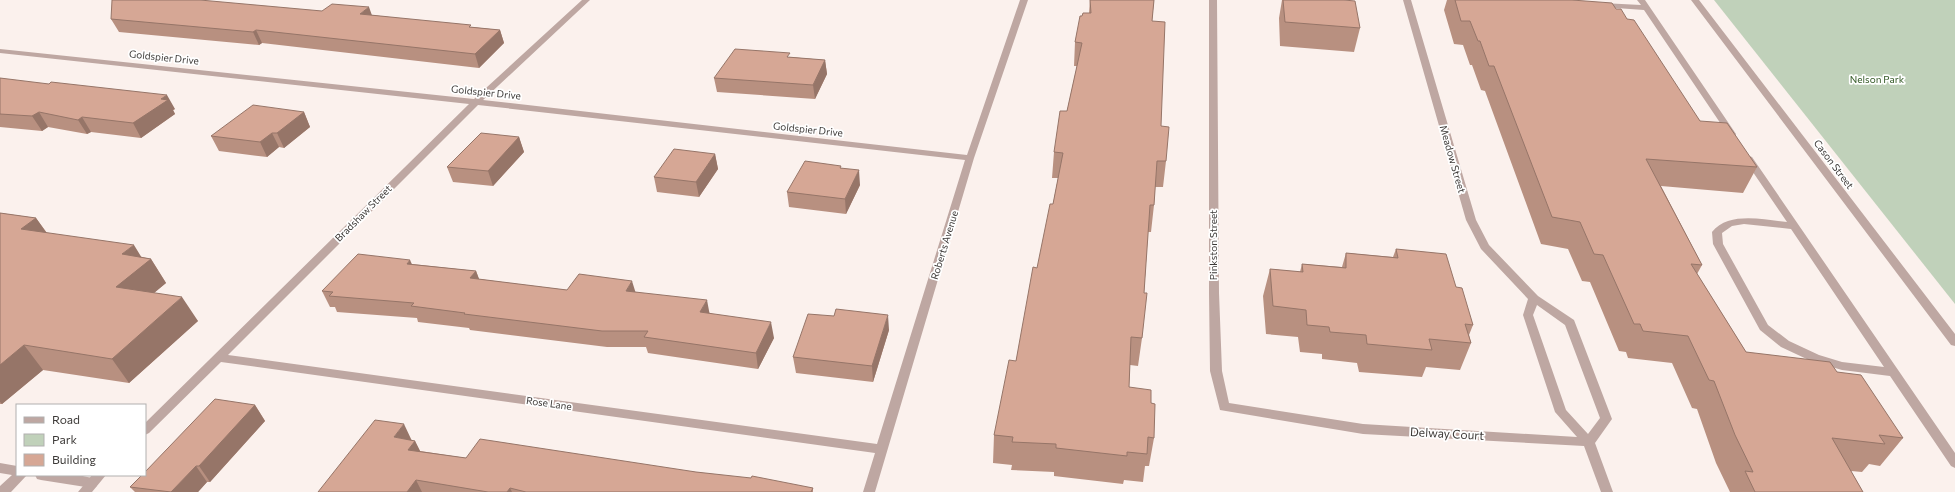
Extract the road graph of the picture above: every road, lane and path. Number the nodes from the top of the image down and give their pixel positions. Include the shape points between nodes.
1 (586, 0) edge
2 (1024, 0) edge
3 (1213, 0) edge
4 (1407, 0) edge
5 (1695, 0) edge
6 (1591, 4) edge
7 (1643, 4) edge
8 (0, 51) edge
9 (476, 102) junction
10 (970, 158) junction
11 (1794, 226) junction
12 (1534, 298) junction
13 (1955, 342) edge
14 (217, 357) junction
15 (1893, 372) junction
16 (1306, 421) joint
17 (146, 429) edge
18 (1589, 442) junction
19 (881, 449) junction
20 (1955, 463) edge
21 (0, 468) edge
22 (16, 471) edge
23 (20, 476) edge
24 (47, 476) edge
25 (92, 483) edge
26 (2, 492) edge
27 (870, 492) edge
28 (1607, 492) edge

1 - 9 street, Bradshaw Street
2 - 10 street, Roberts Avenue
3 - 16 street, Pinkston Street via 1214,293 1217,378 1224,407
4 - 12 street, Meadow Street via 1471,220 1485,247
5 - 13 street, Cason Street
6 - 7 street
7 - 11 street
8 - 9 street, Goldspier Drive
9 - 10 street, Goldspier Drive
9 - 14 street, Bradshaw Street
10 - 19 street, Roberts Avenue
11 - 15 street
11 - 15 street via 1744,221 1729,224 1717,232 1718,244 1764,327 1785,344 1815,358 1842,366
12 - 18 street via 1528,316 1561,412
12 - 18 street, Meadow Street via 1570,324 1573,331 1606,419
14 - 17 street, Bradshaw Street
14 - 19 street, Rose Lane
15 - 20 street
16 - 18 street, Delway Court via 1364,429
18 - 28 street
19 - 27 street, Roberts Avenue
21 - 22 street
23 - 26 street
24 - 25 street

